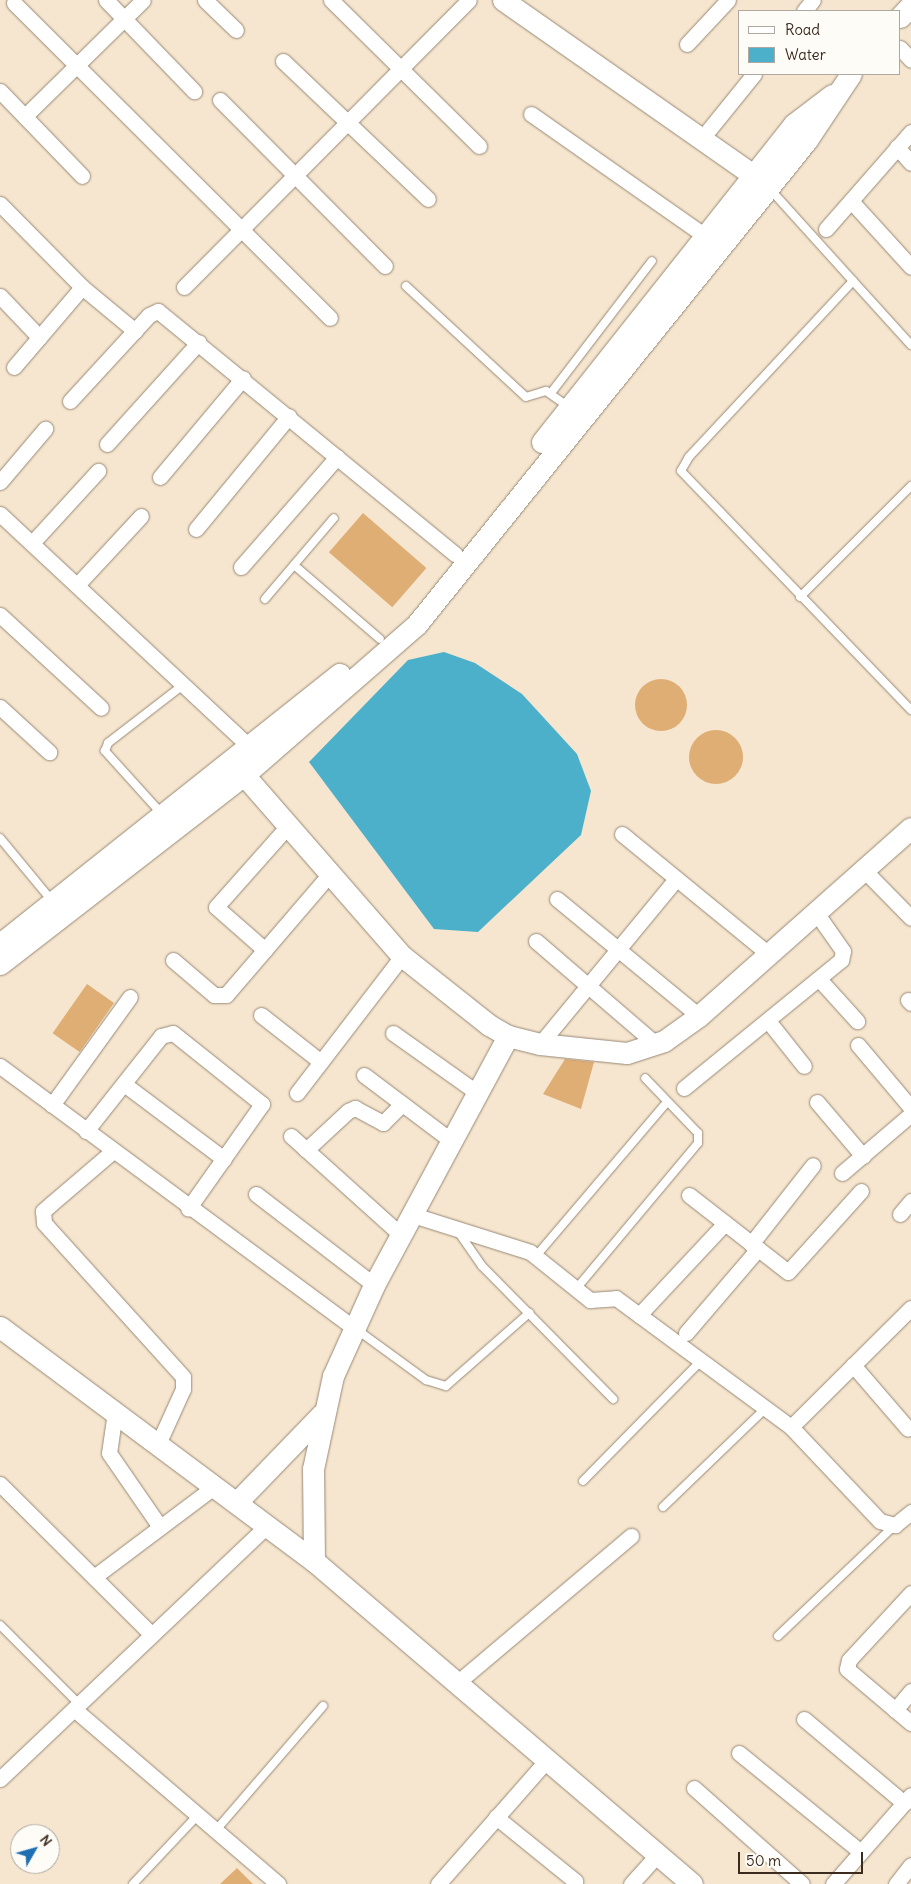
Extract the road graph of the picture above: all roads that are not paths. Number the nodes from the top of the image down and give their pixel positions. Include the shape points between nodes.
1 (106, 0) edge
2 (143, 0) edge
3 (205, 0) edge
4 (331, 0) edge
5 (469, 0) edge
6 (503, 0) edge
7 (728, 0) edge
8 (814, 0) edge
9 (14, 3) dead end
10 (911, 5) edge
11 (805, 10) edge
12 (901, 16) edge
13 (124, 18) junction
14 (236, 30) dead end
15 (687, 44) dead end
16 (901, 49) edge
17 (911, 60) edge
18 (283, 61) dead end
19 (74, 67) junction
20 (401, 68) junction
21 (753, 75) edge
22 (850, 75) edge
23 (0, 91) edge
24 (194, 91) dead end
25 (220, 100) dead end
26 (531, 114) dead end
27 (25, 116) junction
28 (348, 122) junction
29 (911, 132) edge
30 (703, 137) junction
31 (479, 146) dead end
32 (898, 147) junction
33 (911, 163) edge
34 (296, 175) junction
35 (82, 176) dead end
36 (762, 180) junction
37 (428, 200) dead end
38 (851, 200) junction
39 (0, 204) edge
40 (242, 229) junction
41 (826, 229) dead end
42 (704, 235) junction
43 (652, 261) dead end
44 (385, 266) dead end
45 (911, 268) edge
46 (853, 281) junction
47 (406, 286) dead end
48 (82, 287) junction
49 (184, 287) dead end
50 (0, 296) edge
51 (330, 318) dead end
52 (135, 330) junction
53 (39, 337) junction
54 (199, 342) junction
55 (911, 345) edge
56 (14, 367) dead end
57 (243, 378) junction
58 (551, 393) junction
59 (70, 401) dead end
60 (569, 407) junction
61 (289, 416) junction
62 (45, 429) dead end
63 (107, 444) dead end
64 (337, 456) junction
65 (98, 471) dead end
66 (160, 477) dead end
67 (0, 482) edge
68 (911, 486) edge
69 (0, 514) edge
70 (141, 516) dead end
71 (334, 518) dead end
72 (196, 529) dead end
73 (32, 544) junction
74 (455, 554) junction
75 (294, 565) junction
76 (241, 567) dead end
77 (77, 585) junction
78 (800, 597) junction
79 (265, 599) dead end
80 (2, 617) edge
81 (380, 639) junction
82 (183, 685) junction
83 (910, 706) edge
84 (0, 707) edge
85 (101, 708) dead end
86 (249, 746) junction
87 (49, 752) dead end
88 (244, 775) junction
89 (163, 815) junction
90 (287, 827) junction
91 (911, 828) edge
92 (622, 834) dead end
93 (0, 838) edge
94 (866, 872) junction
95 (328, 876) junction
96 (676, 879) junction
97 (557, 900) dead end
98 (53, 902) junction
99 (817, 914) junction
100 (911, 918) edge
101 (536, 941) dead end
102 (0, 944) edge
103 (619, 948) junction
104 (265, 950) junction
105 (770, 955) junction
106 (402, 956) junction
107 (173, 960) dead end
108 (0, 964) edge
109 (819, 979) junction
110 (588, 986) junction
111 (130, 997) dead end
112 (261, 1015) dead end
113 (699, 1016) junction
114 (857, 1021) dead end
115 (769, 1022) junction
116 (393, 1033) dead end
117 (508, 1036) junction
118 (540, 1044) junction
119 (657, 1045) junction
120 (858, 1045) dead end
121 (321, 1062) junction
122 (0, 1066) edge
123 (804, 1066) dead end
124 (364, 1075) dead end
125 (645, 1078) dead end
126 (124, 1084) junction
127 (684, 1088) dead end
128 (297, 1093) dead end
129 (479, 1094) junction
130 (667, 1102) junction
131 (818, 1102) dead end
132 (402, 1104) junction
133 (52, 1105) junction
134 (911, 1108) edge
135 (911, 1114) edge
136 (86, 1131) junction
137 (291, 1136) dead end
138 (453, 1142) junction
139 (306, 1150) junction
140 (113, 1151) junction
141 (863, 1156) junction
142 (224, 1159) junction
143 (813, 1165) dead end
144 (842, 1173) dead end
145 (861, 1191) dead end
146 (256, 1194) dead end
147 (689, 1195) dead end
148 (911, 1201) edge
149 (188, 1209) junction
150 (900, 1214) dead end
151 (413, 1215) junction
152 (725, 1223) junction
153 (456, 1228) junction
154 (401, 1235) junction
155 (755, 1247) junction
156 (536, 1256) junction
157 (374, 1285) junction
158 (576, 1289) junction
159 (911, 1308) edge
160 (528, 1313) junction
161 (639, 1315) junction
162 (0, 1327) edge
163 (354, 1328) junction
164 (686, 1333) dead end
165 (701, 1361) junction
166 (853, 1365) junction
167 (613, 1399) dead end
168 (766, 1408) junction
169 (115, 1412) junction
170 (322, 1414) junction
171 (791, 1427) junction
172 (908, 1429) dead end
173 (158, 1444) junction
174 (583, 1480) dead end
175 (0, 1484) edge
176 (215, 1486) junction
177 (237, 1502) junction
178 (664, 1507) dead end
179 (911, 1512) edge
180 (268, 1525) junction
181 (895, 1525) junction
182 (160, 1527) junction
183 (631, 1536) dead end
184 (314, 1561) junction
185 (94, 1577) junction
186 (911, 1593) edge
187 (0, 1626) edge
188 (152, 1635) junction
189 (778, 1636) dead end
190 (456, 1683) junction
191 (911, 1690) edge
192 (76, 1706) junction
193 (323, 1706) dead end
194 (895, 1710) junction
195 (804, 1718) dead end
196 (911, 1723) edge
197 (739, 1753) dead end
198 (546, 1760) junction
199 (0, 1779) edge
200 (694, 1788) dead end
201 (907, 1799) edge
202 (198, 1815) junction
203 (496, 1817) junction
204 (216, 1830) junction
205 (861, 1852) junction
206 (658, 1855) junction
207 (911, 1865) edge
208 (575, 1881) dead end
209 (133, 1884) edge
210 (278, 1884) edge
211 (438, 1884) edge
212 (631, 1884) edge
213 (692, 1884) edge
214 (802, 1884) edge
215 (833, 1884) edge
216 (896, 1884) edge

1 - 13 street
2 - 13 street
3 - 14 street
4 - 20 street
5 - 20 street
6 - 30 street
7 - 15 street
8 - 11 street
9 - 19 street
10 - 12 street
13 - 19 street
13 - 24 street
16 - 17 street
18 - 28 street
19 - 27 street
19 - 40 street
20 - 28 street
20 - 31 street
21 - 30 street
22 - 36 street via 835,93 807,112
23 - 27 street
25 - 34 street
26 - 42 street
27 - 35 street
28 - 34 street
28 - 37 street
29 - 32 street
30 - 36 street
32 - 33 street
32 - 38 street
34 - 40 street
34 - 44 street
36 - 42 street
36 - 46 lane
36 - 88 street via 417,624
38 - 41 street
38 - 45 street
39 - 48 street
40 - 49 street
40 - 51 street
42 - 60 street
43 - 58 lane
46 - 55 lane
46 - 78 lane via 689,457 681,471
47 - 58 lane via 526,397
48 - 52 street
48 - 53 street
50 - 53 street
52 - 54 street via 158,311
52 - 59 street
53 - 56 street
54 - 57 street
54 - 63 street
57 - 61 street
57 - 66 street
58 - 60 lane
60 - 74 street
61 - 64 street
61 - 72 street
62 - 67 street
64 - 74 street
64 - 76 street
65 - 73 street
68 - 78 lane
69 - 73 street
70 - 77 street
71 - 75 lane
73 - 77 street
74 - 81 street via 415,606
75 - 79 lane
75 - 81 lane
77 - 82 street
78 - 83 lane
80 - 85 street
81 - 86 street
82 - 86 street
82 - 89 lane via 108,743 105,750
84 - 87 street
86 - 89 street
88 - 90 street
88 - 108 street
89 - 98 street
90 - 95 street
90 - 104 street via 216,906
91 - 94 street
92 - 96 street
93 - 98 lane
94 - 99 street
94 - 100 street
95 - 104 street
95 - 106 street
96 - 103 street
96 - 105 street
97 - 103 street
98 - 102 street
99 - 105 street
99 - 109 street via 844,954
101 - 110 street
103 - 110 street
103 - 113 street
104 - 107 street via 220,998
105 - 113 street
106 - 117 street
106 - 121 street
109 - 114 street
109 - 115 street
110 - 118 street
110 - 119 street
111 - 133 street
112 - 121 street
113 - 119 street
115 - 123 street
115 - 127 street
116 - 129 street
117 - 118 street
117 - 129 street
118 - 119 street via 627,1053
120 - 134 street
121 - 128 street
122 - 133 street
124 - 132 street
125 - 130 lane
126 - 136 street
126 - 142 street
126 - 142 street via 161,1036 173,1033 262,1104
129 - 138 street
130 - 156 lane
130 - 158 lane via 698,1133 698,1143
131 - 141 street
132 - 138 street
132 - 139 street via 382,1123 355,1108 348,1111
133 - 136 street
135 - 141 street
136 - 140 street
137 - 139 street
138 - 151 street
139 - 154 street
140 - 149 street
140 - 173 street via 43,1211 44,1223 183,1377 183,1389
141 - 144 street
142 - 149 street
143 - 155 street
145 - 155 street via 793,1270 788,1272
146 - 157 street
147 - 152 street
148 - 150 street
149 - 163 street
151 - 153 street
151 - 154 street
152 - 155 street
152 - 161 street
153 - 156 street
153 - 160 lane via 472,1254
154 - 157 street
155 - 164 street
156 - 158 street
157 - 163 street
158 - 161 street via 590,1300 616,1298
159 - 166 street
160 - 163 lane via 446,1386 426,1380
160 - 167 lane
161 - 165 street
162 - 169 street
163 - 170 street
165 - 168 street
165 - 174 lane
166 - 171 street
166 - 172 street
168 - 171 street
168 - 178 lane
169 - 173 street
169 - 182 street via 109,1453
170 - 177 street
170 - 184 street via 313,1469
171 - 181 street via 880,1521
173 - 176 street
175 - 185 street
176 - 177 street
176 - 182 street
177 - 180 street
179 - 181 street
180 - 184 street
180 - 188 street
181 - 189 lane
182 - 185 street
183 - 190 street
184 - 190 street
185 - 188 street
186 - 194 street via 849,1660 848,1668
187 - 192 lane
188 - 192 street
190 - 198 street
191 - 194 street
192 - 199 street
192 - 202 street
193 - 204 lane
194 - 196 street
195 - 201 street
197 - 205 street
198 - 203 street
198 - 206 street
200 - 214 street
201 - 205 street
202 - 204 street
202 - 209 lane
203 - 208 street
203 - 211 street
204 - 210 street
205 - 215 street
206 - 212 street
206 - 213 street
207 - 216 street

